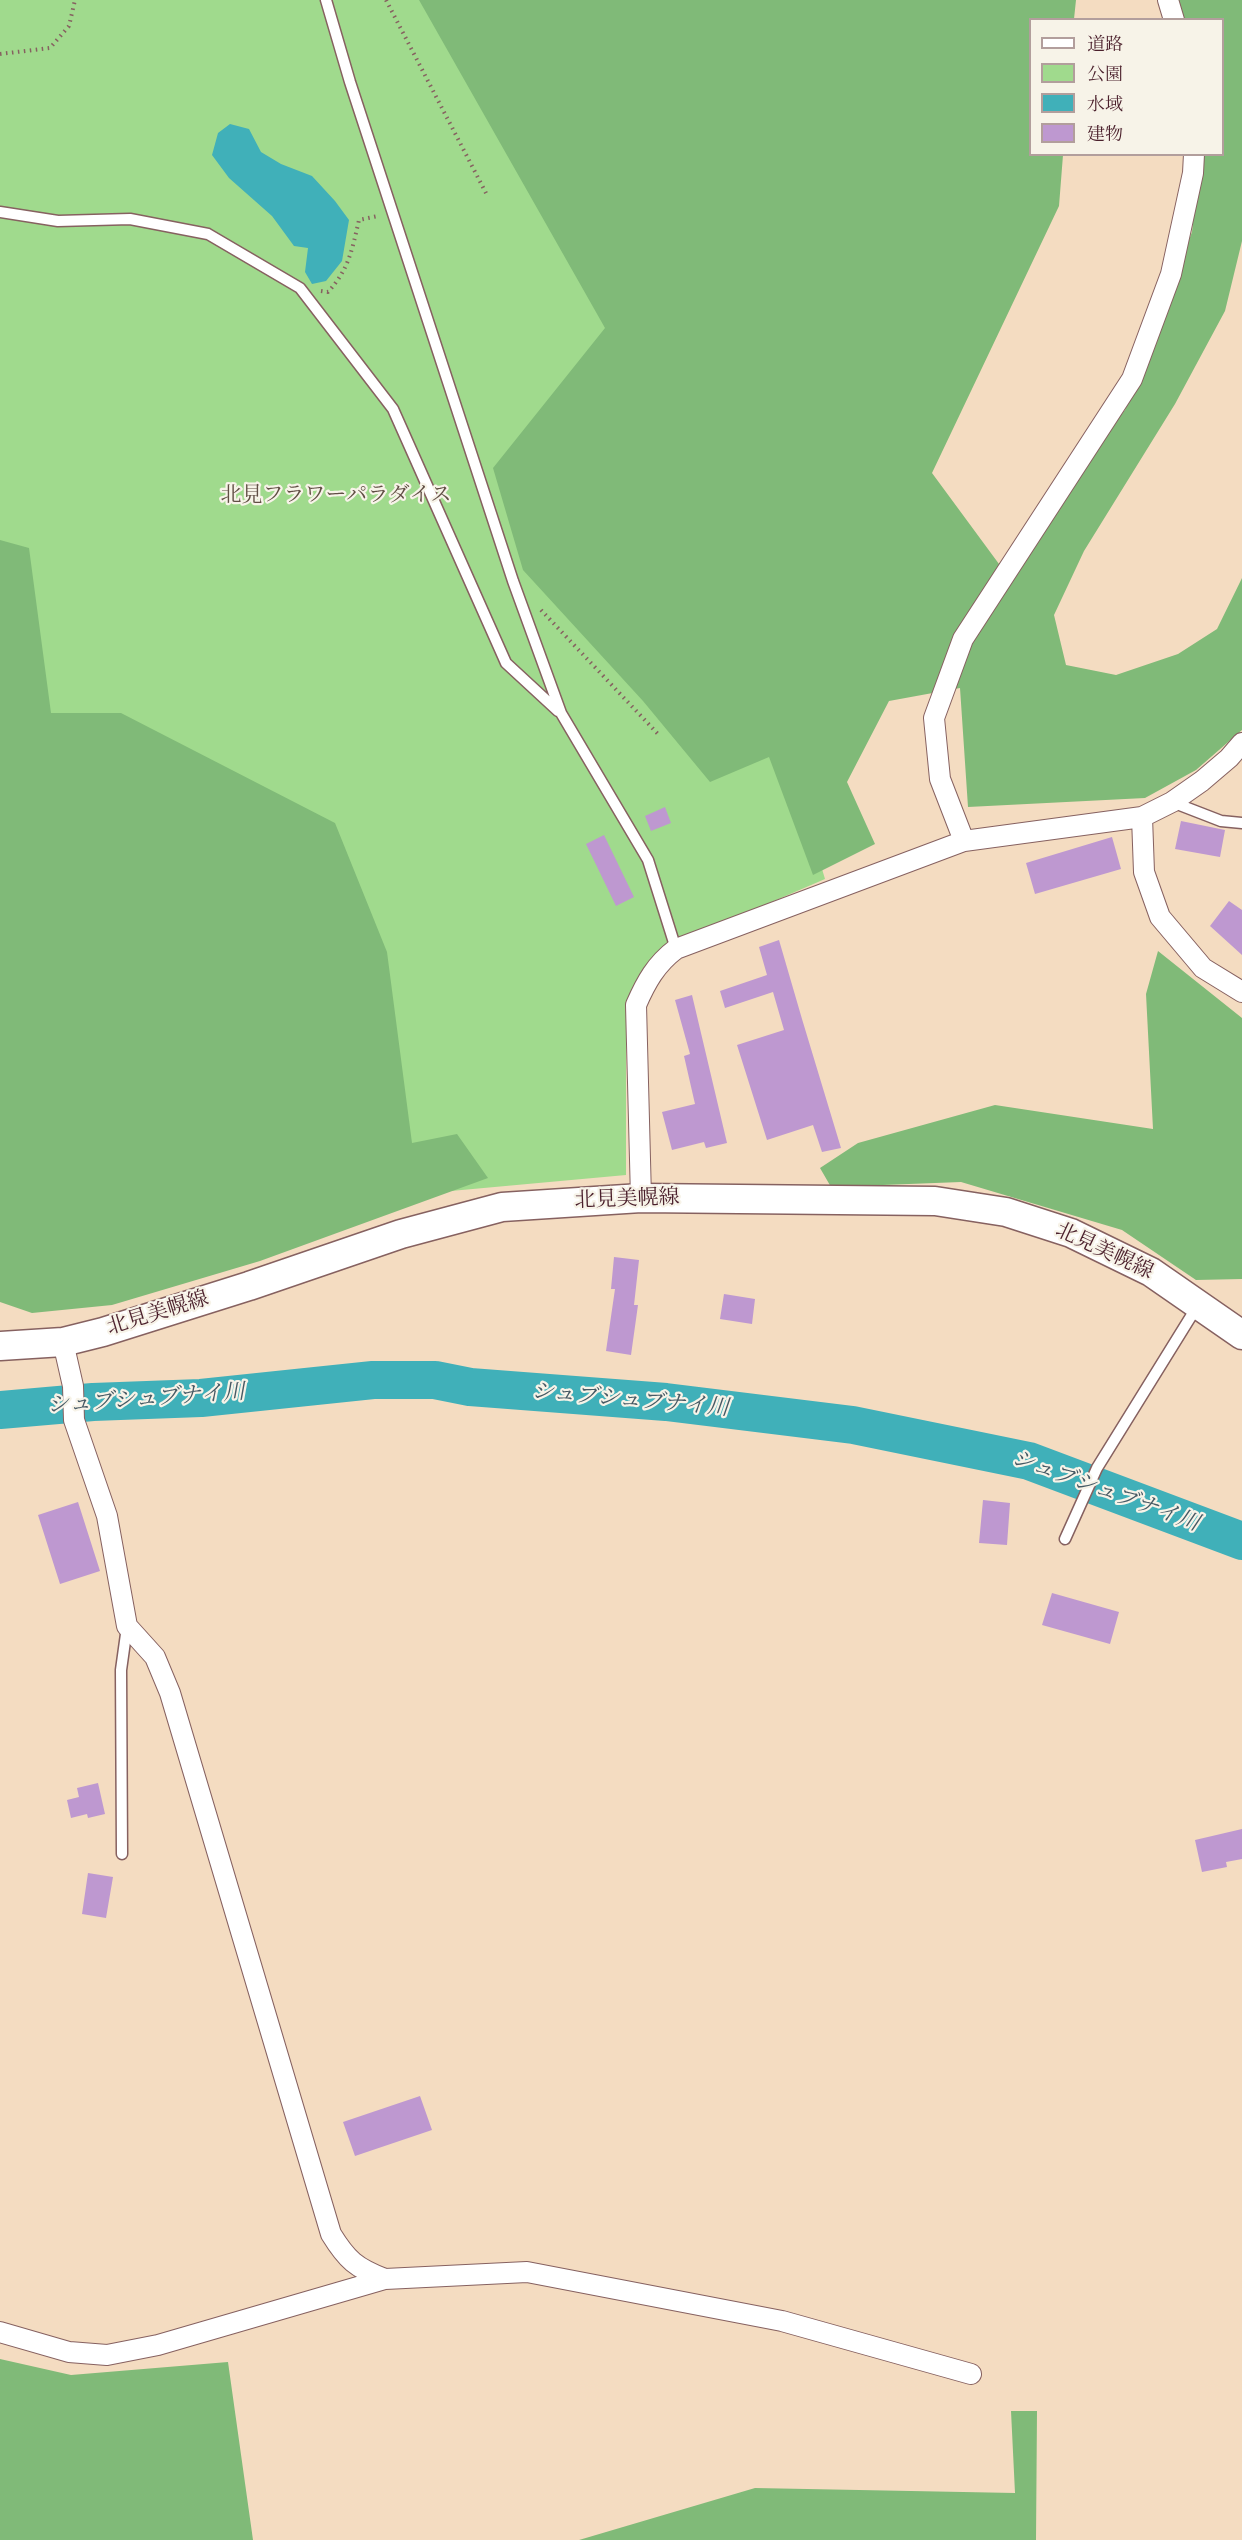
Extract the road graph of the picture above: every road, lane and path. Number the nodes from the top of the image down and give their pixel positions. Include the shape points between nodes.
1 (75, 0) edge
2 (326, 0) edge
3 (386, 0) edge
4 (1168, 0) edge
5 (1173, 18) edge
6 (0, 54) edge
7 (1194, 156) edge
8 (487, 195) dead end
9 (0, 212) edge
10 (394, 212) junction
11 (300, 288) junction
12 (513, 581) junction
13 (561, 713) junction
14 (658, 734) dead end
15 (1242, 743) edge
16 (1172, 802) junction
17 (1142, 817) junction
18 (1242, 823) edge
19 (964, 841) junction
20 (676, 949) junction
21 (1242, 992) edge
22 (641, 1198) junction
23 (1198, 1304) junction
24 (1242, 1335) edge
25 (63, 1342) junction
26 (0, 1346) edge
27 (1065, 1539) dead end
28 (127, 1626) junction
29 (122, 1854) dead end
30 (385, 2278) junction
31 (0, 2332) edge
32 (971, 2374) dead end

1 - 6 path via 69,26 50,48
2 - 10 lane
3 - 8 path
4 - 5 street
7 - 19 street via 1171,274 1132,379 963,639 934,718 940,779
9 - 11 lane via 58,221 130,219 208,234
10 - 11 path via 359,220 342,276 328,292
10 - 12 lane
11 - 13 lane via 393,409 506,663
12 - 13 lane
12 - 14 path
13 - 20 lane via 648,860
15 - 16 street via 1202,781
16 - 17 street
16 - 18 lane via 1221,821
17 - 19 street
17 - 21 street via 1143,872 1160,917 1203,968
19 - 20 street
20 - 22 street via 654,970 636,1005
22 - 23 main road, 北見美幌線 via 935,1201 1006,1212 1081,1238 1151,1272
22 - 25 main road, 北見美幌線 via 502,1207 401,1234 249,1286
23 - 24 main road, 北見美幌線
23 - 27 lane via 1097,1468
25 - 26 main road, 北見美幌線
25 - 28 street via 73,1386 74,1419 107,1516
28 - 29 lane via 122,1670
28 - 30 street via 155,1657 170,1693 332,2234 343,2254 361,2270
30 - 31 street via 158,2345 108,2355 69,2352
30 - 32 street via 528,2272 782,2321

